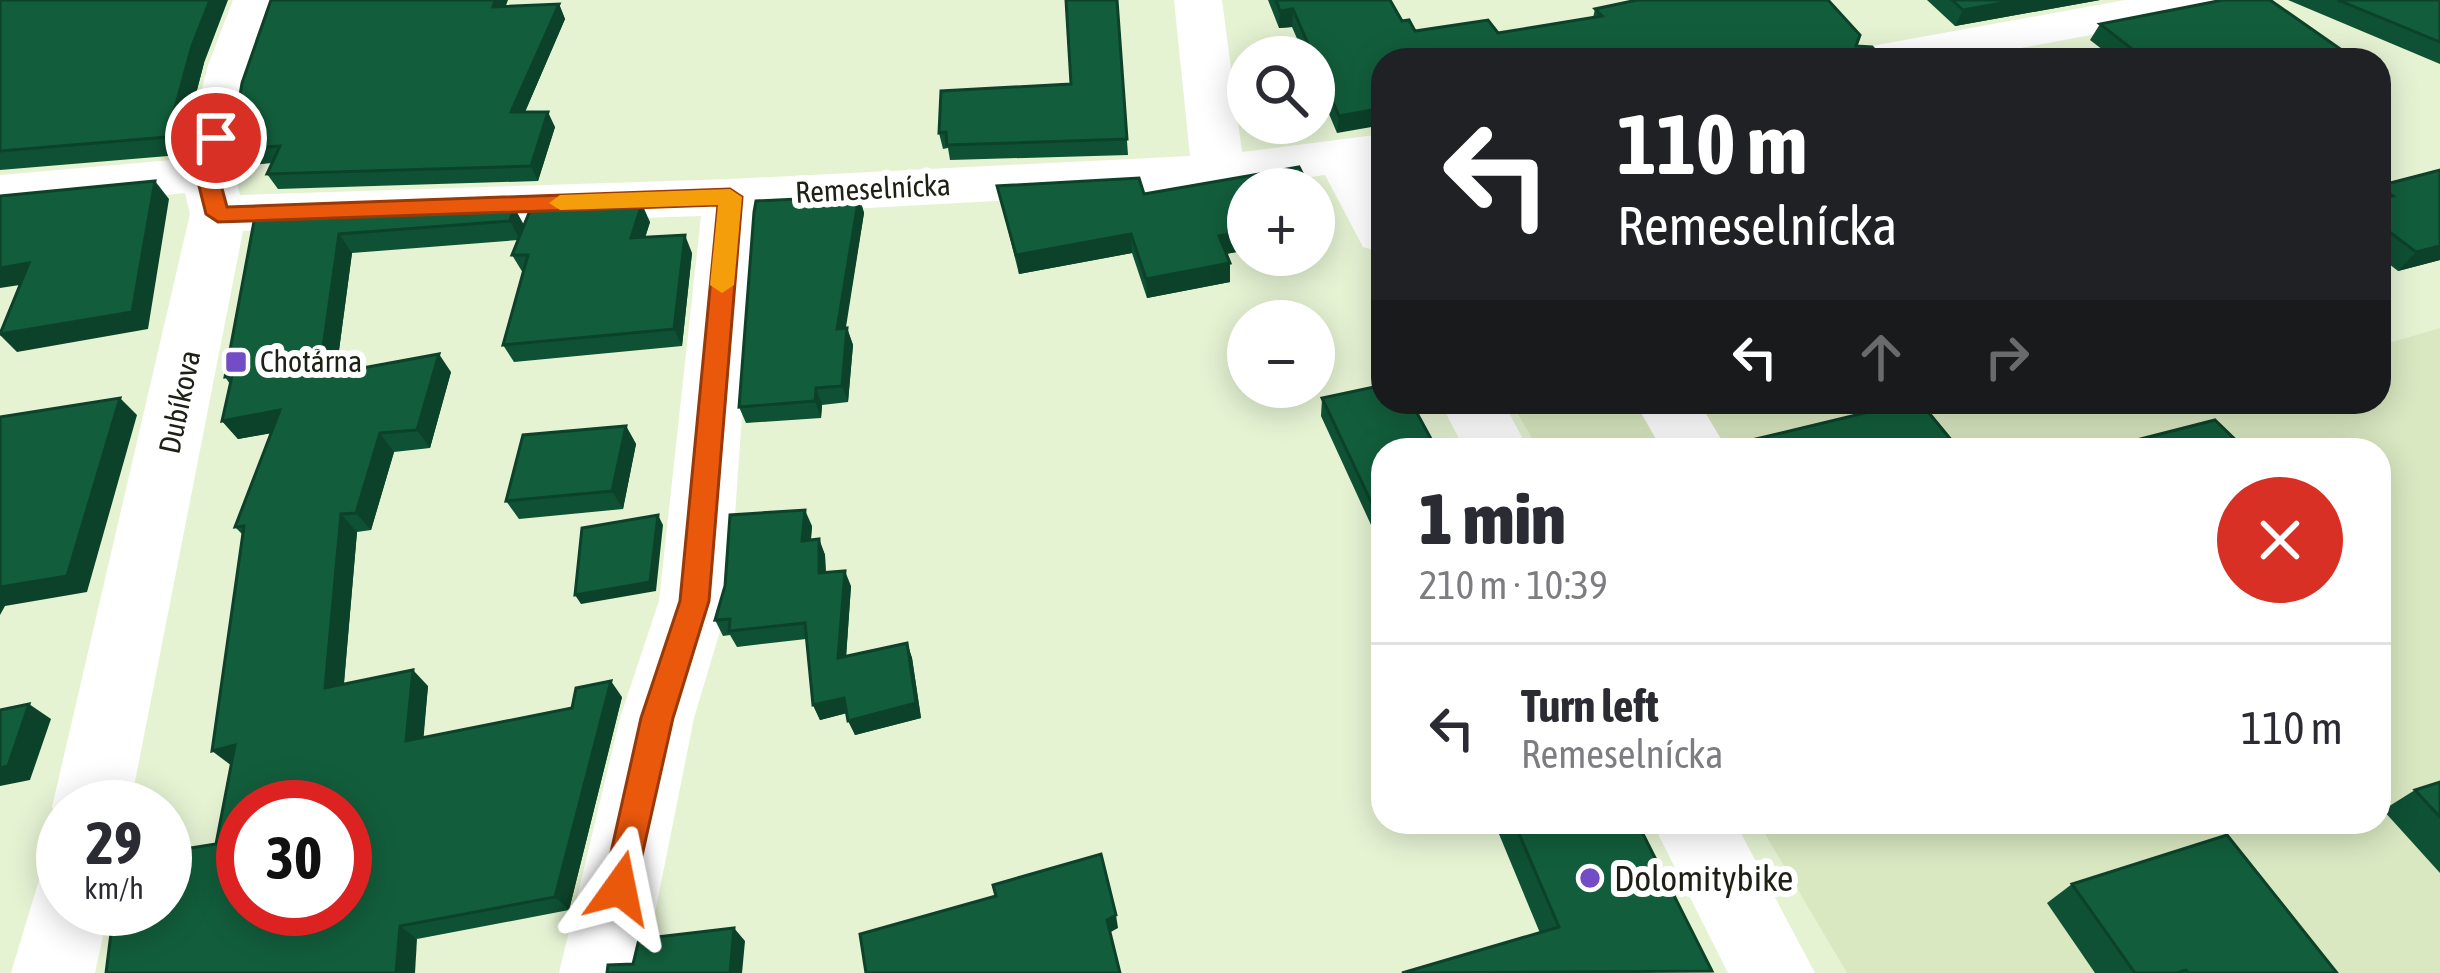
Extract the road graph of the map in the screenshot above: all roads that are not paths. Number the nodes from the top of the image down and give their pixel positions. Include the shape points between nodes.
1 (257, 0) edge
2 (1198, 0) edge
3 (2203, 0) edge
4 (1941, 48) edge
5 (1363, 154) edge
6 (1218, 172) junction
7 (1371, 186) edge
8 (0, 194) edge
9 (212, 194) junction
10 (730, 197) junction
11 (96, 780) edge
12 (1698, 834) edge
13 (62, 936) edge
14 (53, 973) edge
15 (601, 973) edge
16 (1773, 973) edge

1 - 9 street, Dubíkova via 232,65
2 - 6 street
3 - 4 street
5 - 6 street, Remeselnícka
5 - 7 street
6 - 10 street, Remeselnícka
8 - 9 street
9 - 10 street, Remeselnícka
9 - 11 street, Dubíkova
10 - 15 street via 694,601 657,718
12 - 16 street
13 - 14 street

